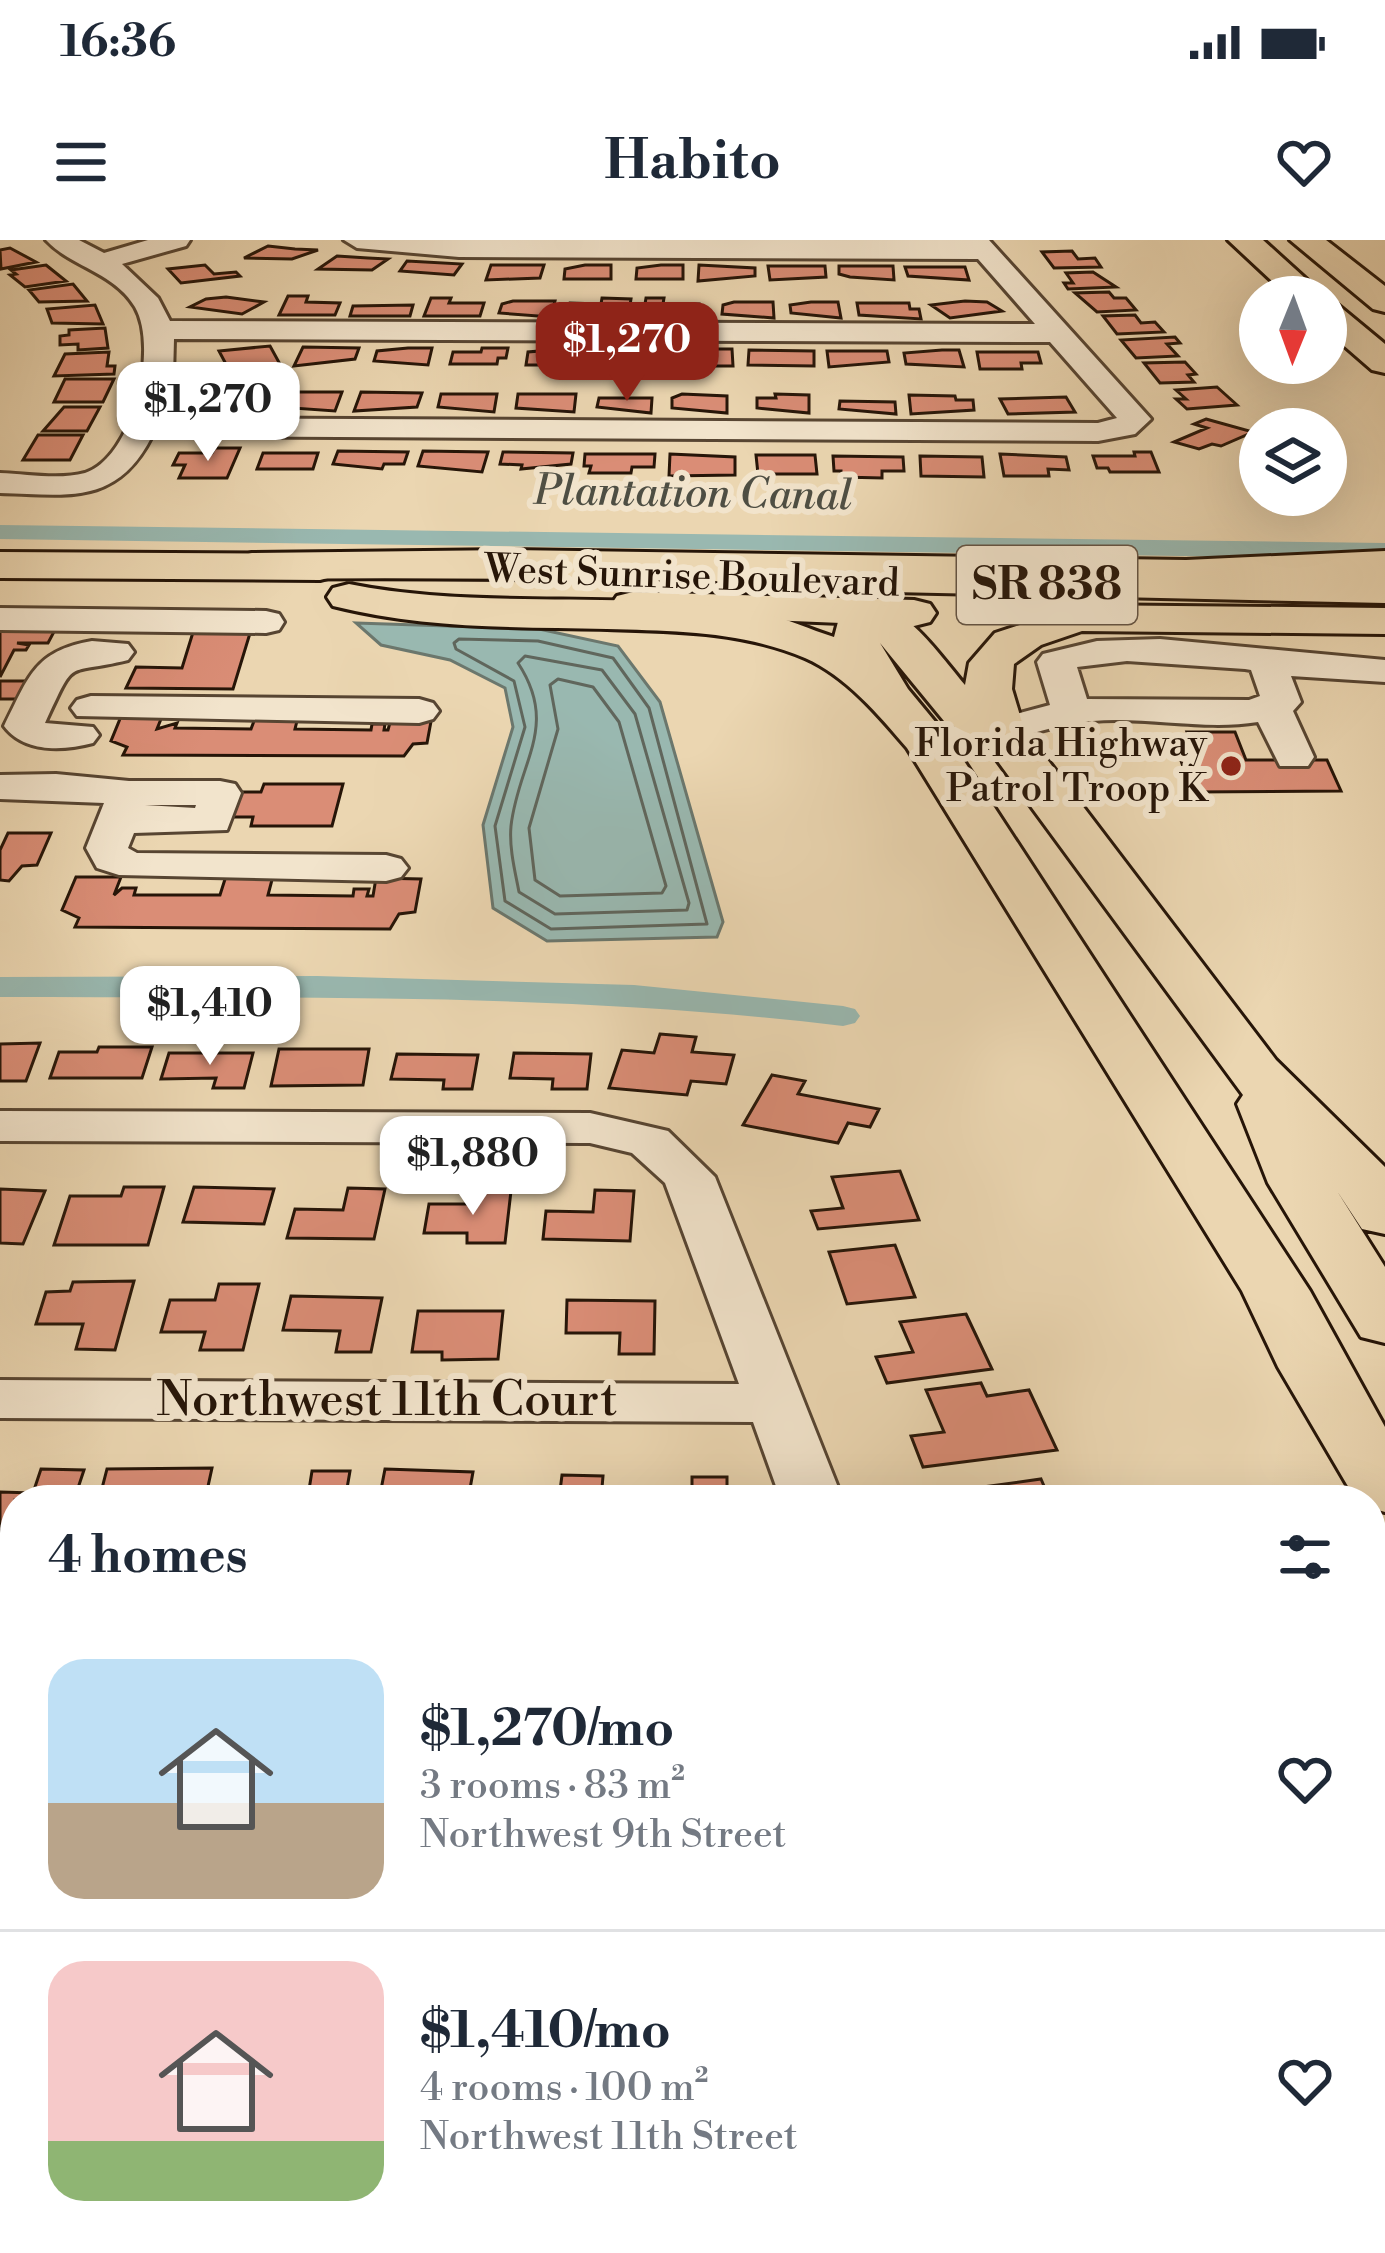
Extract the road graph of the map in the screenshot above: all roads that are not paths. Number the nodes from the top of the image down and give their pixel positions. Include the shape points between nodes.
1 (59, 240) edge
2 (177, 240) edge
3 (357, 240) edge
4 (1244, 240) edge
5 (1306, 240) edge
6 (980, 246) edge
7 (104, 261) junction
8 (1285, 276) edge
9 (1385, 302) edge
10 (1347, 329) edge
11 (163, 330) junction
12 (1057, 333) junction
13 (1385, 362) edge
14 (142, 427) junction
15 (0, 483) edge
16 (1385, 564) edge
17 (0, 565) edge
18 (252, 566) junction
19 (710, 580) junction
20 (1385, 591) edge
21 (0, 594) edge
22 (350, 597) junction
23 (863, 611) junction
24 (1081, 618) junction
25 (0, 619) edge
26 (1385, 621) edge
27 (266, 622) dead end
28 (122, 635) junction
29 (1385, 671) edge
30 (1270, 683) junction
31 (1066, 694) junction
32 (887, 696) junction
33 (419, 711) dead end
34 (85, 722) junction
35 (1000, 731) junction
36 (927, 740) junction
37 (1294, 757) dead end
38 (56, 786) junction
39 (2, 792) edge
40 (386, 868) dead end
41 (1255, 1073) junction
42 (0, 1126) edge
43 (1385, 1215) edge
44 (1276, 1291) junction
45 (1385, 1322) edge
46 (0, 1399) edge
47 (775, 1403) junction
48 (1385, 1420) edge
49 (806, 1485) edge
50 (1384, 1485) edge

1 - 7 street
2 - 7 street
3 - 6 street via 459,249
4 - 8 main road
5 - 9 main road
6 - 12 street
7 - 11 street
10 - 13 main road
11 - 12 street
11 - 14 street via 164,359
12 - 14 street via 1135,419 1074,432
14 - 15 street via 113,472 90,481
16 - 18 main road via 1302,571
17 - 18 main road, West Sunrise Boulevard / SR 838
18 - 19 main road, West Sunrise Boulevard / SR 838
19 - 20 main road, West Sunrise Boulevard / SR 838
19 - 23 main road via 821,596
20 - 23 main road via 922,600
21 - 22 main road, West Sunrise Boulevard / SR 838
22 - 23 main road, West Sunrise Boulevard / SR 838
22 - 32 main road via 418,611 755,625 826,650
23 - 24 main road, West Sunrise Boulevard / SR 838
23 - 32 main road via 856,641
23 - 35 main road via 899,635 962,711
24 - 26 main road, West Sunrise Boulevard / SR 838
24 - 35 main road via 1019,640 988,668
25 - 28 street
27 - 28 street
28 - 34 street
28 - 34 street via 58,659 24,727 37,735
29 - 30 street
30 - 31 street
30 - 31 street via 1227,652 1088,652 1056,662
30 - 37 street
31 - 35 street
32 - 36 main road
33 - 34 street
34 - 38 street
35 - 36 street
35 - 41 main road
36 - 44 main road
38 - 39 street
38 - 40 street via 124,806 107,848 112,859 134,866
41 - 43 main road via 1362,1180
41 - 45 main road via 1300,1184
42 - 47 street via 590,1128 650,1142 689,1177
44 - 48 main road
44 - 50 main road
46 - 47 street, Northwest 11th Court
47 - 49 street

